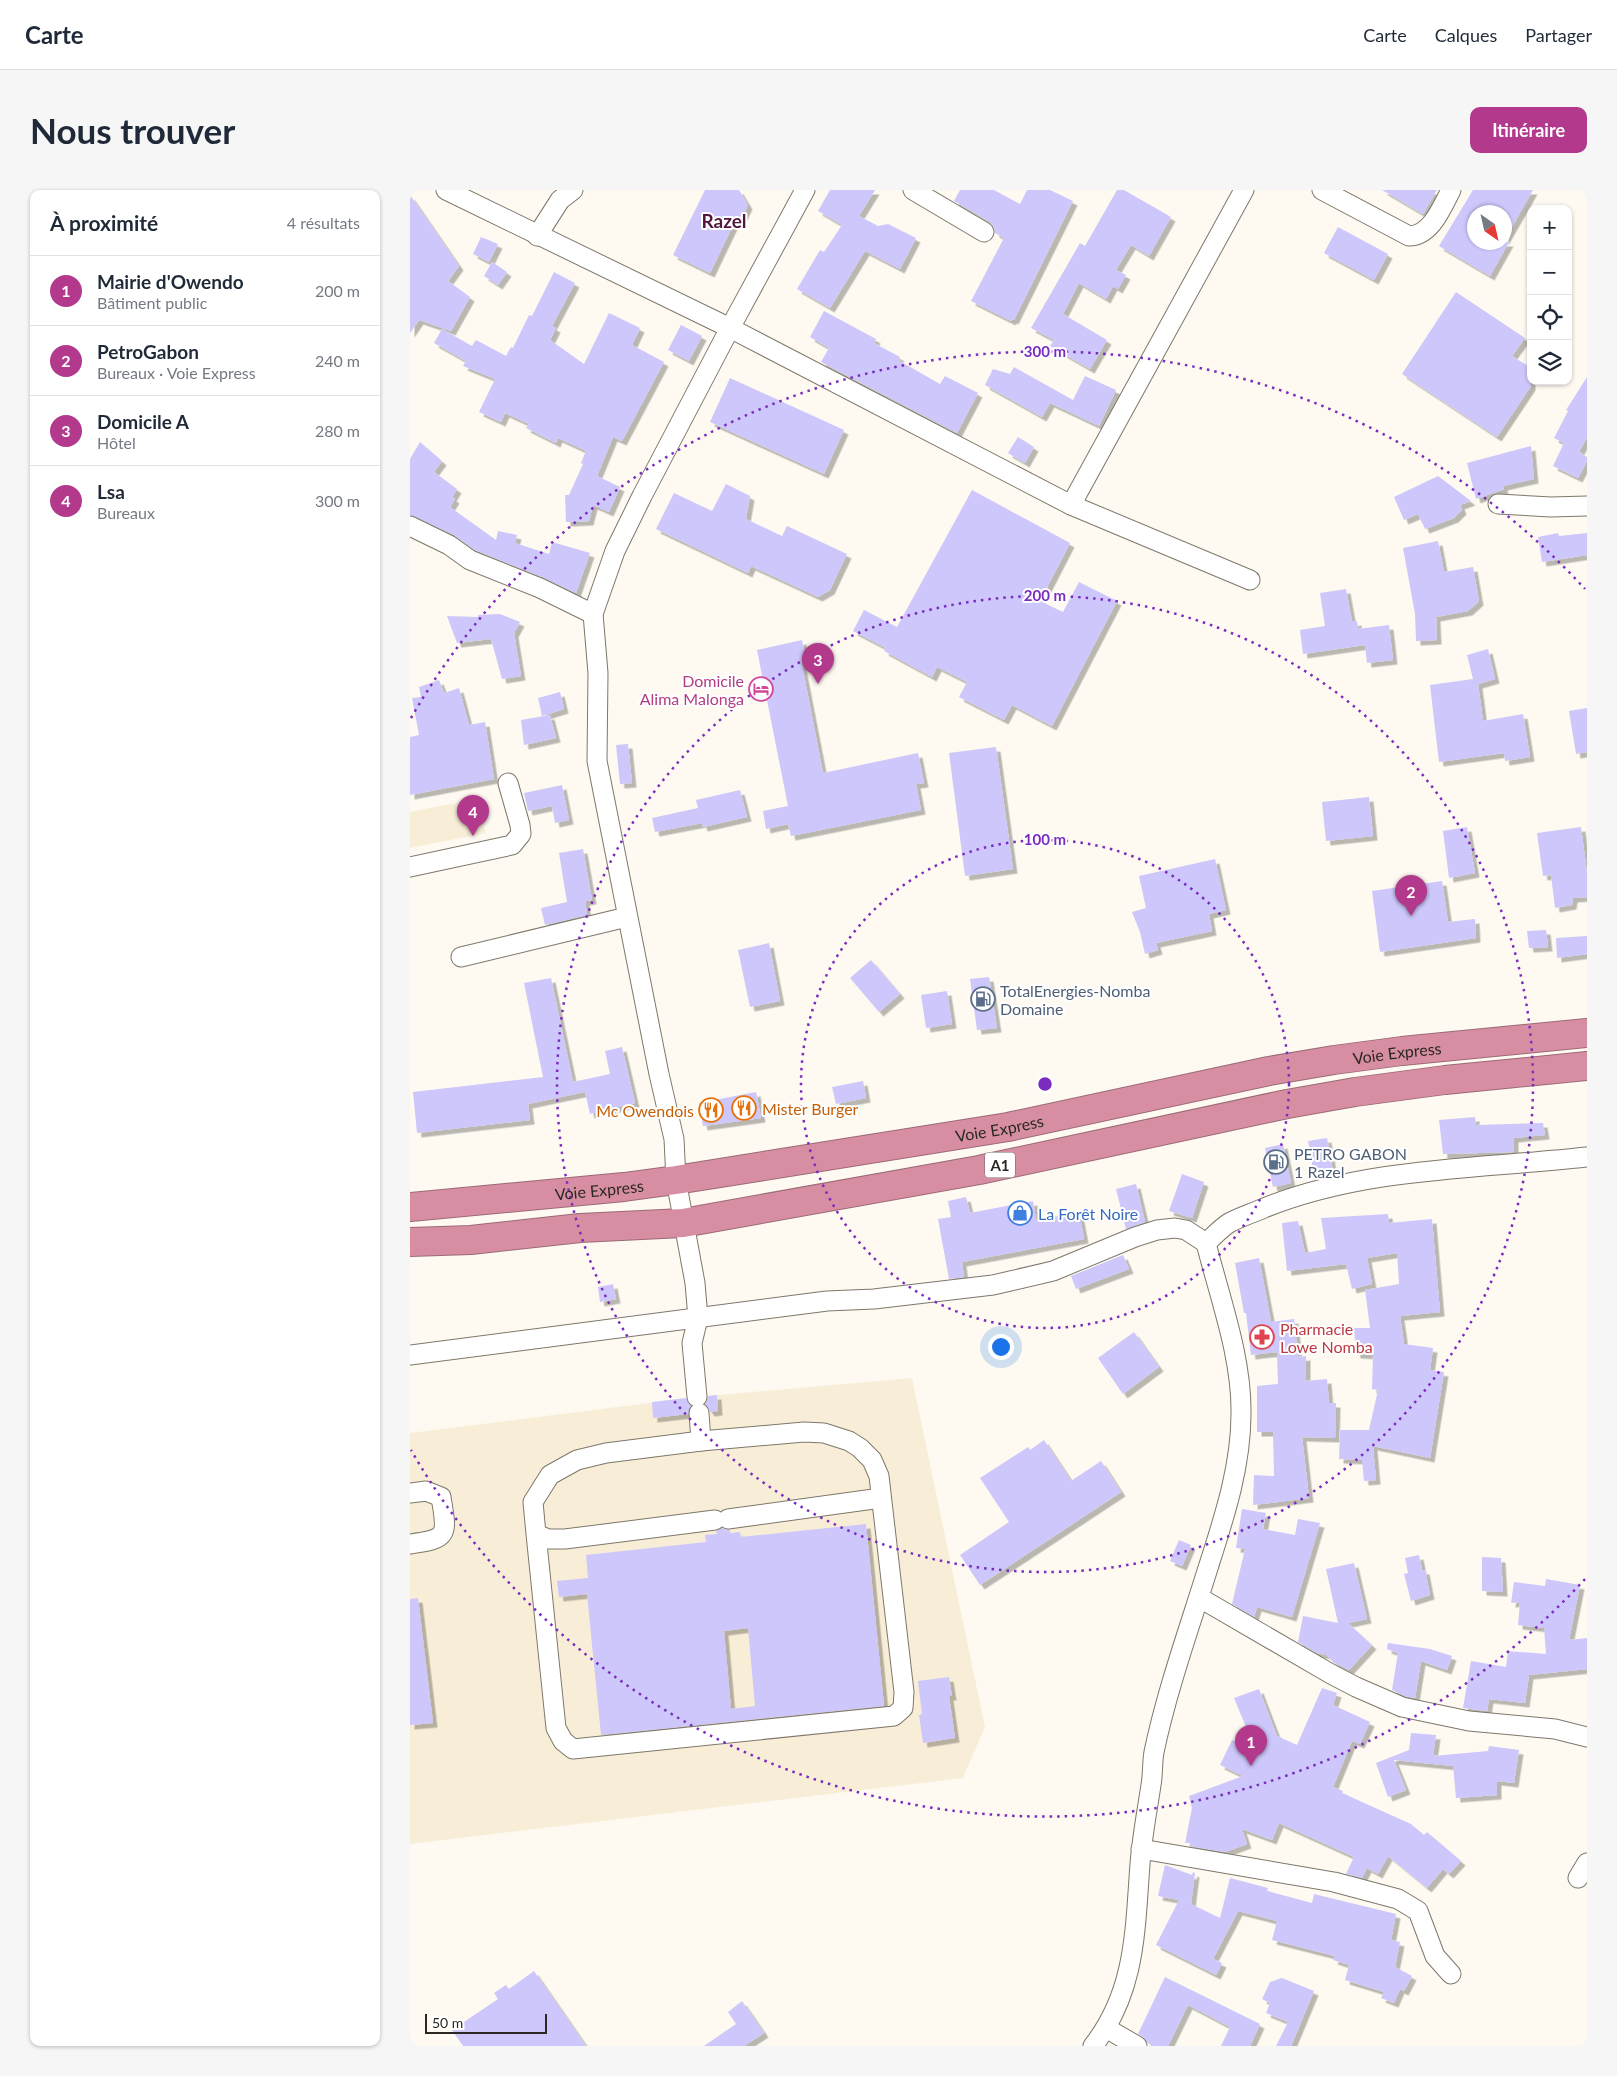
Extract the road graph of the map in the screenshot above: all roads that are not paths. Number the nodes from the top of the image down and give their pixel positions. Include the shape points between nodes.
1 (446, 190) edge
2 (573, 190) edge
3 (805, 190) edge
4 (913, 190) edge
5 (1244, 190) edge
6 (1322, 190) edge
7 (1452, 190) edge
8 (984, 232) dead end
9 (538, 236) junction
10 (730, 328) junction
11 (1498, 504) dead end
12 (1071, 505) junction
13 (1587, 506) edge
14 (410, 526) edge
15 (1250, 580) dead end
16 (593, 614) junction
17 (508, 783) dead end
18 (410, 867) edge
19 (627, 916) junction
20 (461, 957) dead end
21 (1587, 1033) edge
22 (1587, 1066) edge
23 (1587, 1157) edge
24 (676, 1180) junction
25 (410, 1207) edge
26 (683, 1223) junction
27 (410, 1242) edge
28 (1206, 1243) junction
29 (698, 1318) junction
30 (410, 1355) edge
31 (701, 1441) junction
32 (410, 1493) edge
33 (882, 1498) junction
34 (536, 1534) junction
35 (410, 1544) edge
36 (1200, 1598) junction
37 (1587, 1737) edge
38 (1141, 1849) junction
39 (1451, 1974) dead end
40 (1106, 2028) junction
41 (1093, 2046) edge
42 (1137, 2046) edge

1 - 9 street
2 - 9 street via 560,200
3 - 10 street
4 - 8 street
5 - 12 street
6 - 7 street via 1396,230 1416,236 1437,217
9 - 10 street
10 - 12 street
10 - 16 street via 615,551
11 - 13 street
12 - 15 street
14 - 16 street via 449,545 470,560 540,588
16 - 19 street via 598,673 597,761
17 - 18 street via 520,824 520,834 512,845
19 - 20 street
19 - 24 street via 674,1139
21 - 24 highway, Voie Express / A1 via 1334,1060 1008,1127
22 - 26 highway, A1 via 1355,1092 979,1170
23 - 28 street via 1437,1171 1335,1185 1229,1223
24 - 25 highway, Voie Express / A1 via 624,1188
24 - 26 street
26 - 27 highway, A1
26 - 29 street
28 - 29 street via 1186,1230 1158,1230 1053,1271 993,1285
28 - 36 street via 1234,1354 1241,1414 1239,1450 1228,1501
29 - 30 street
29 - 31 street via 692,1343
31 - 33 street via 804,1432 849,1441 872,1460 880,1476
31 - 34 street via 606,1453 577,1460 550,1475 533,1502
32 - 35 street via 426,1491 440,1497 446,1527 441,1537
33 - 34 street via 565,1539 548,1539
33 - 34 street via 904,1692 903,1708 894,1716 573,1749 563,1741 556,1728
36 - 37 street via 1356,1688 1402,1707 1469,1721 1555,1729
36 - 38 street via 1154,1754
38 - 39 street via 1334,1882 1398,1900 1418,1912 1435,1956
38 - 40 street via 1129,1972
40 - 41 street
40 - 42 street

